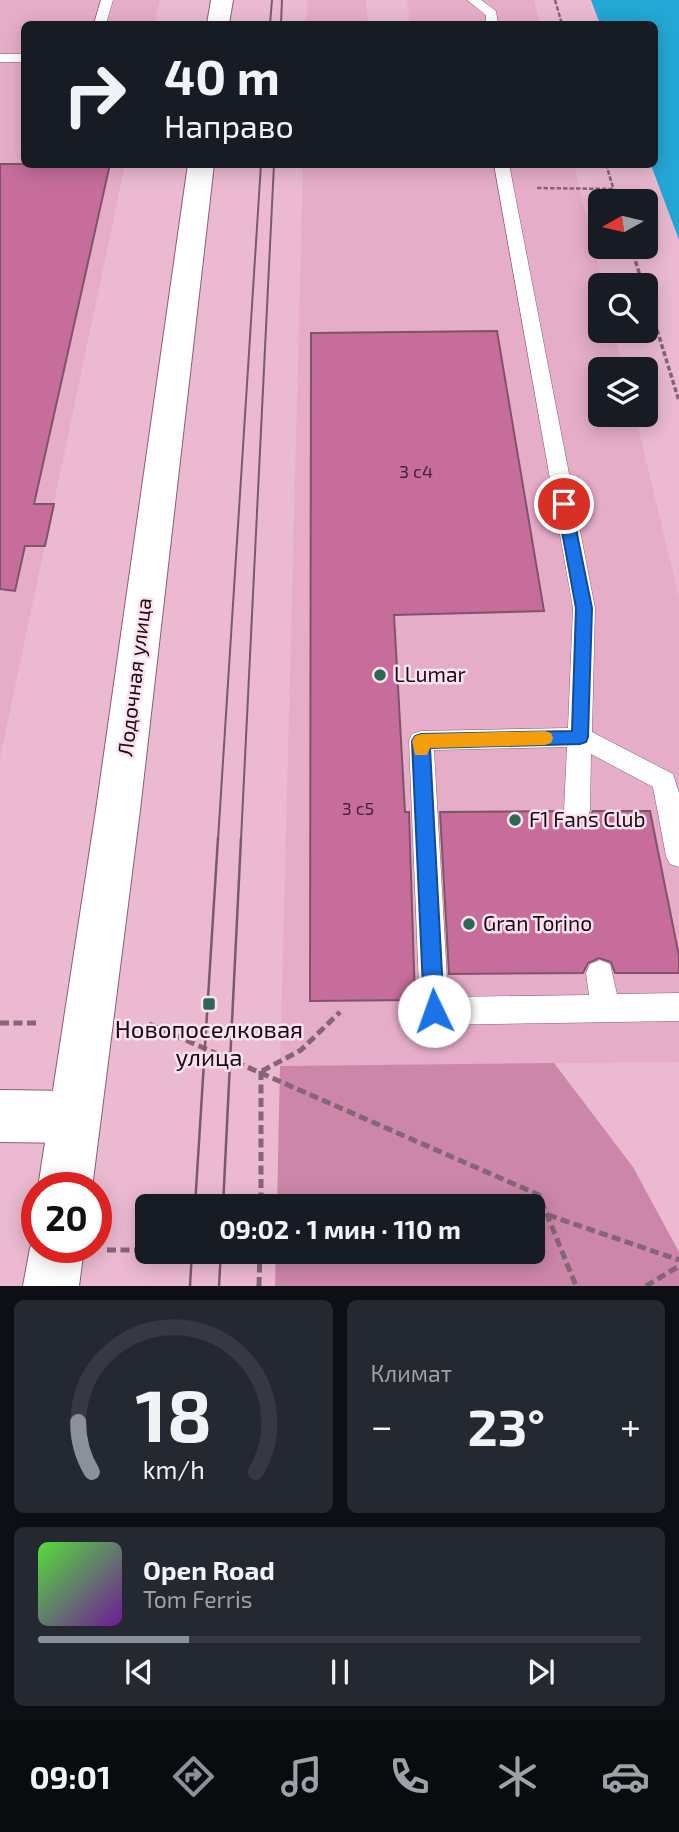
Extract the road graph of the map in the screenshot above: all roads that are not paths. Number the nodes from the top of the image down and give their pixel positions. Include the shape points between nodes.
1 (107, 0) edge
2 (222, 0) edge
3 (473, 0) edge
4 (101, 21) edge
5 (219, 21) edge
6 (492, 21) edge
7 (0, 58) edge
8 (21, 58) edge
9 (200, 168) edge
10 (502, 168) edge
11 (580, 737) junction
12 (577, 811) dead end
13 (679, 856) edge
14 (600, 973) dead end
15 (605, 1007) junction
16 (679, 1007) edge
17 (0, 1116) edge
18 (75, 1117) junction
19 (67, 1172) edge
20 (70, 1263) edge
21 (51, 1286) edge

1 - 4 lane
2 - 5 street
3 - 6 lane via 492,15
7 - 8 lane
9 - 18 street, Лодочная улица
10 - 11 lane via 584,608
11 - 12 lane
11 - 13 lane via 664,781
11 - 15 lane via 421,741 434,1011
14 - 15 lane
15 - 16 lane
17 - 18 street
18 - 19 street, Лодочная улица
20 - 21 street

